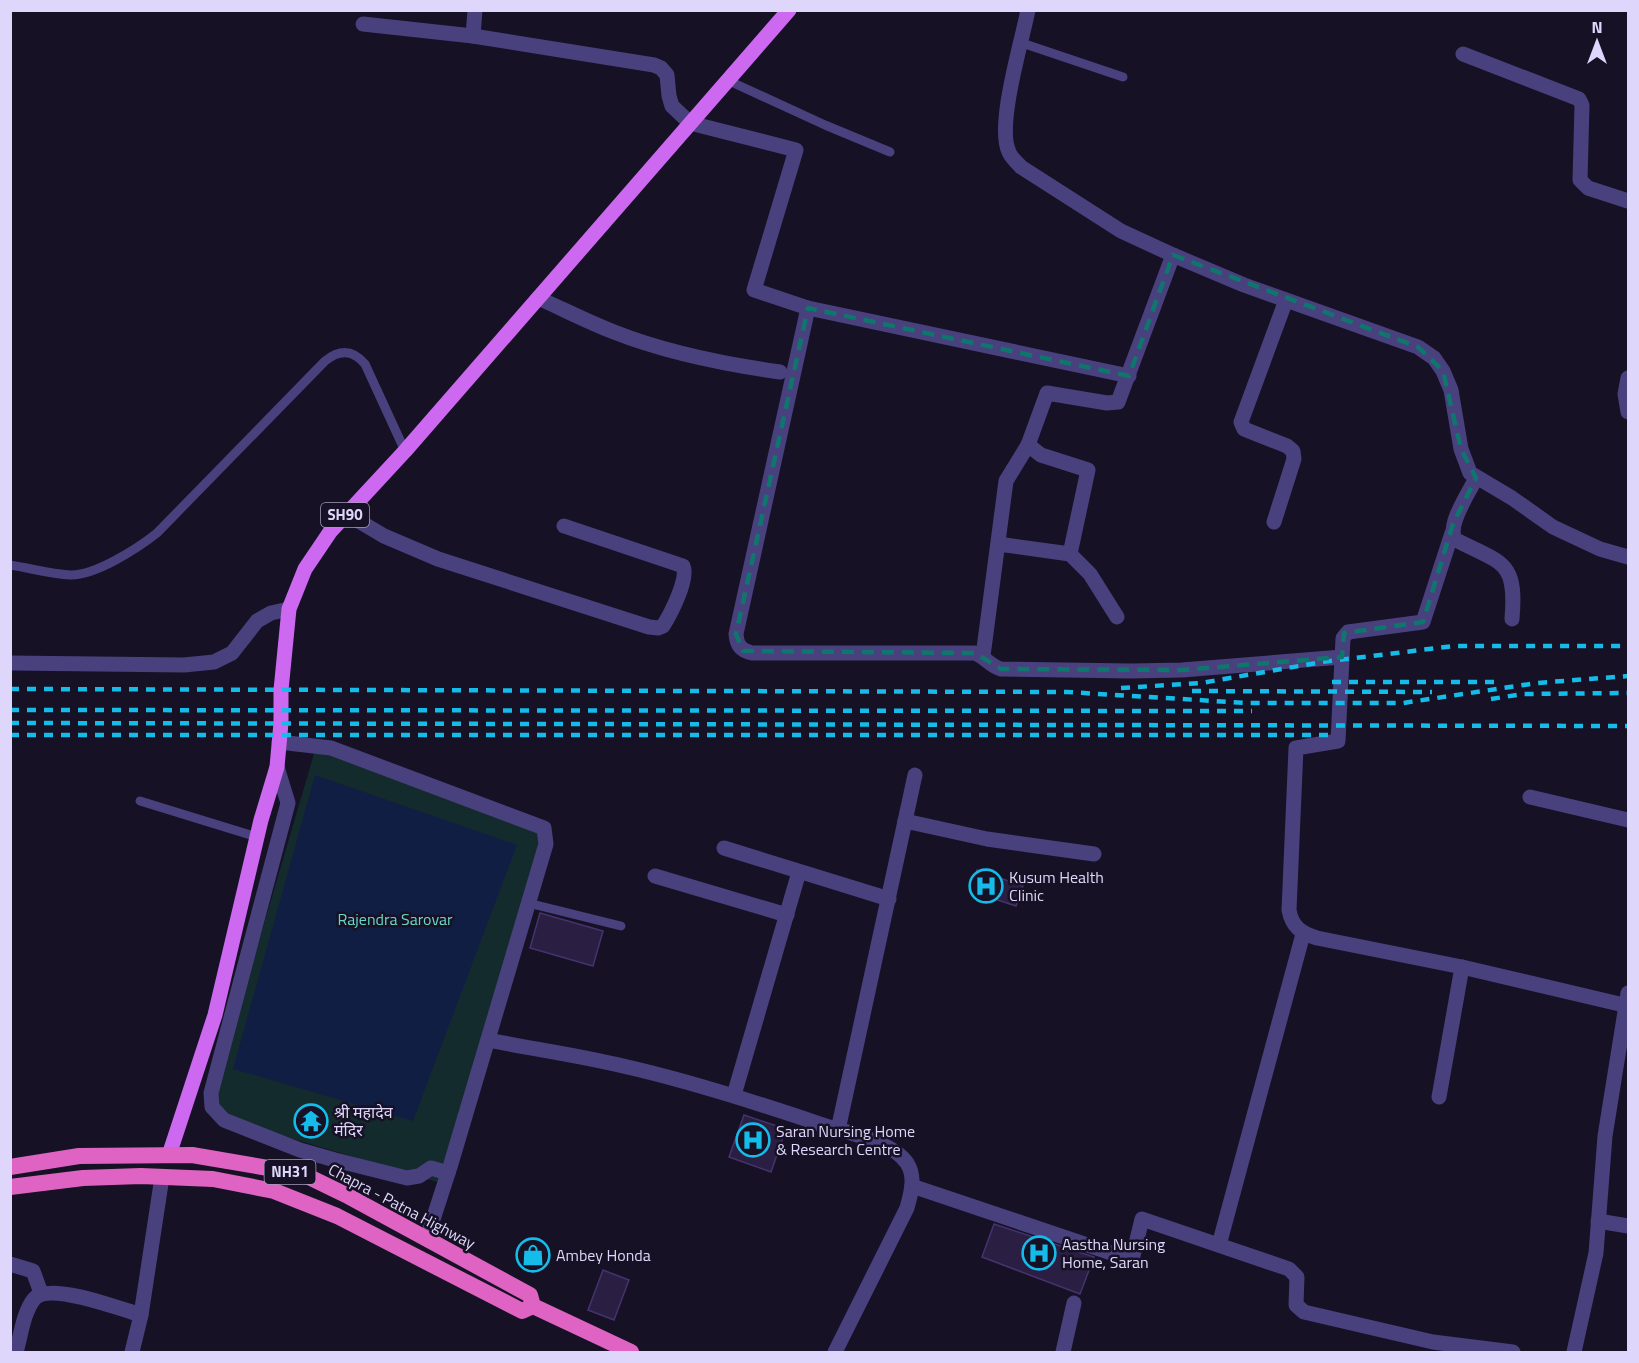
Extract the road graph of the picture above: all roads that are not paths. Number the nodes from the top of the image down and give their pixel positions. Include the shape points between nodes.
1 (475, 10) edge
2 (789, 10) edge
3 (1028, 10) edge
4 (363, 24) dead end
5 (473, 36) junction
6 (1022, 43) junction
7 (1463, 54) dead end
8 (1123, 76) dead end
9 (727, 80) junction
10 (690, 123) junction
11 (890, 152) dead end
12 (1629, 201) edge
13 (1173, 255) junction
14 (537, 298) junction
15 (1286, 300) junction
16 (808, 308) junction
17 (780, 372) dead end
18 (1129, 376) junction
19 (1629, 378) edge
20 (1629, 412) edge
21 (1028, 445) junction
22 (405, 451) junction
23 (1476, 478) junction
24 (347, 514) junction
25 (1274, 522) dead end
26 (564, 526) dead end
27 (1452, 533) junction
28 (998, 544) junction
29 (1070, 555) junction
30 (1629, 557) edge
31 (10, 565) edge
32 (289, 609) junction
33 (1117, 617) dead end
34 (1512, 619) dead end
35 (983, 656) junction
36 (1342, 657) junction
37 (10, 663) edge
38 (279, 742) junction
39 (277, 767) junction
40 (915, 775) dead end
41 (1530, 797) dead end
42 (140, 801) dead end
43 (1629, 820) edge
44 (906, 821) junction
45 (257, 837) junction
46 (724, 848) dead end
47 (1094, 854) dead end
48 (800, 872) junction
49 (655, 876) dead end
50 (889, 899) junction
51 (528, 903) junction
52 (787, 915) junction
53 (621, 926) dead end
54 (1304, 933) junction
55 (1462, 968) junction
56 (1628, 1001) edge
57 (488, 1040) junction
58 (734, 1095) junction
59 (1438, 1097) dead end
60 (838, 1130) junction
61 (169, 1155) junction
62 (10, 1167) edge
63 (448, 1173) junction
64 (162, 1177) junction
65 (912, 1186) junction
66 (10, 1187) edge
67 (1598, 1221) junction
68 (1629, 1226) edge
69 (427, 1238) junction
70 (1219, 1245) junction
71 (10, 1264) edge
72 (41, 1293) junction
73 (1074, 1303) dead end
74 (533, 1306) junction
75 (141, 1315) junction
76 (16, 1353) edge
77 (132, 1353) edge
78 (631, 1353) edge
79 (835, 1353) edge
80 (1063, 1353) edge
81 (1513, 1353) edge
82 (1574, 1353) edge

1 - 5 street
2 - 9 main road, SH90
3 - 6 street
4 - 5 street
5 - 10 street via 654,65 667,75 672,106
6 - 8 lane
6 - 13 street via 1009,103 1009,153 1021,167 1121,231
7 - 12 street via 1580,99 1580,180 1588,188
9 - 10 main road, SH90
9 - 11 lane
10 - 14 main road, SH90
10 - 16 street via 796,150 754,290
13 - 15 street
13 - 18 street
14 - 17 street via 665,349
14 - 22 main road, SH90
15 - 23 street via 1418,347 1434,358 1451,390 1461,449 1470,473
15 - 25 street via 1241,422 1244,429 1287,446 1294,454
16 - 18 street
16 - 35 street via 736,634 737,644 752,653
18 - 21 street via 1116,403 1047,393
19 - 20 street via 1625,394
21 - 28 street via 1006,481
21 - 29 street via 1041,455 1088,470
22 - 24 main road, SH90
22 - 31 lane via 365,364 354,354 340,352 326,361 157,533 131,552 79,574
23 - 27 street
23 - 30 street via 1553,527 1600,549
24 - 26 street via 384,536 438,559 638,623 663,626 684,581 683,566
24 - 32 main road, SH90 via 305,569
27 - 34 street via 1456,540 1497,561 1509,573 1514,593
27 - 36 street via 1423,622 1348,632 1343,638
28 - 29 street
28 - 35 street
29 - 33 street via 1090,574
32 - 37 street via 257,621 231,653 214,662
32 - 38 main road, SH90
35 - 36 street via 1001,669 1131,671
36 - 54 street via 1338,741 1296,748 1289,910 1295,928
38 - 39 main road, SH90
38 - 51 street via 331,748 544,828 546,844
39 - 45 main road, SH90
39 - 63 street via 288,803 211,1093 212,1107 224,1120 335,1160 398,1177 412,1178 431,1168
40 - 44 street
41 - 43 street
42 - 45 lane
44 - 47 street via 987,840
44 - 50 street
45 - 61 main road, SH90 via 215,1015
46 - 48 street
48 - 50 street
48 - 52 street
49 - 52 street
50 - 60 street
51 - 53 lane
51 - 57 street
52 - 58 street
54 - 55 street
54 - 70 street
55 - 56 street
55 - 59 street
56 - 67 street via 1605,1136
57 - 58 street via 623,1066
57 - 63 street
58 - 60 street
60 - 65 street via 892,1150 906,1163
61 - 62 highway, Chapra - Patna Highway / NH31 via 78,1156
61 - 64 highway
61 - 69 highway, Chapra - Patna Highway / NH31 via 216,1157 309,1177
63 - 69 street
64 - 66 highway, Chapra - Patna Highway / NH31 via 83,1178
64 - 74 highway, Chapra - Patna Highway / NH31 via 213,1179 274,1191 337,1215 522,1311
64 - 75 street
65 - 70 street via 1132,1260 1142,1219
65 - 79 street via 908,1208
67 - 68 street
67 - 82 street via 1596,1253
69 - 74 highway, Chapra - Patna Highway / NH31 via 530,1295
70 - 81 street via 1294,1272 1296,1305 1304,1312 1433,1342
71 - 72 street via 33,1271
72 - 75 street via 61,1292
72 - 76 street via 28,1309
73 - 80 street
74 - 78 highway, Chapra - Patna Highway / NH31
75 - 77 street

